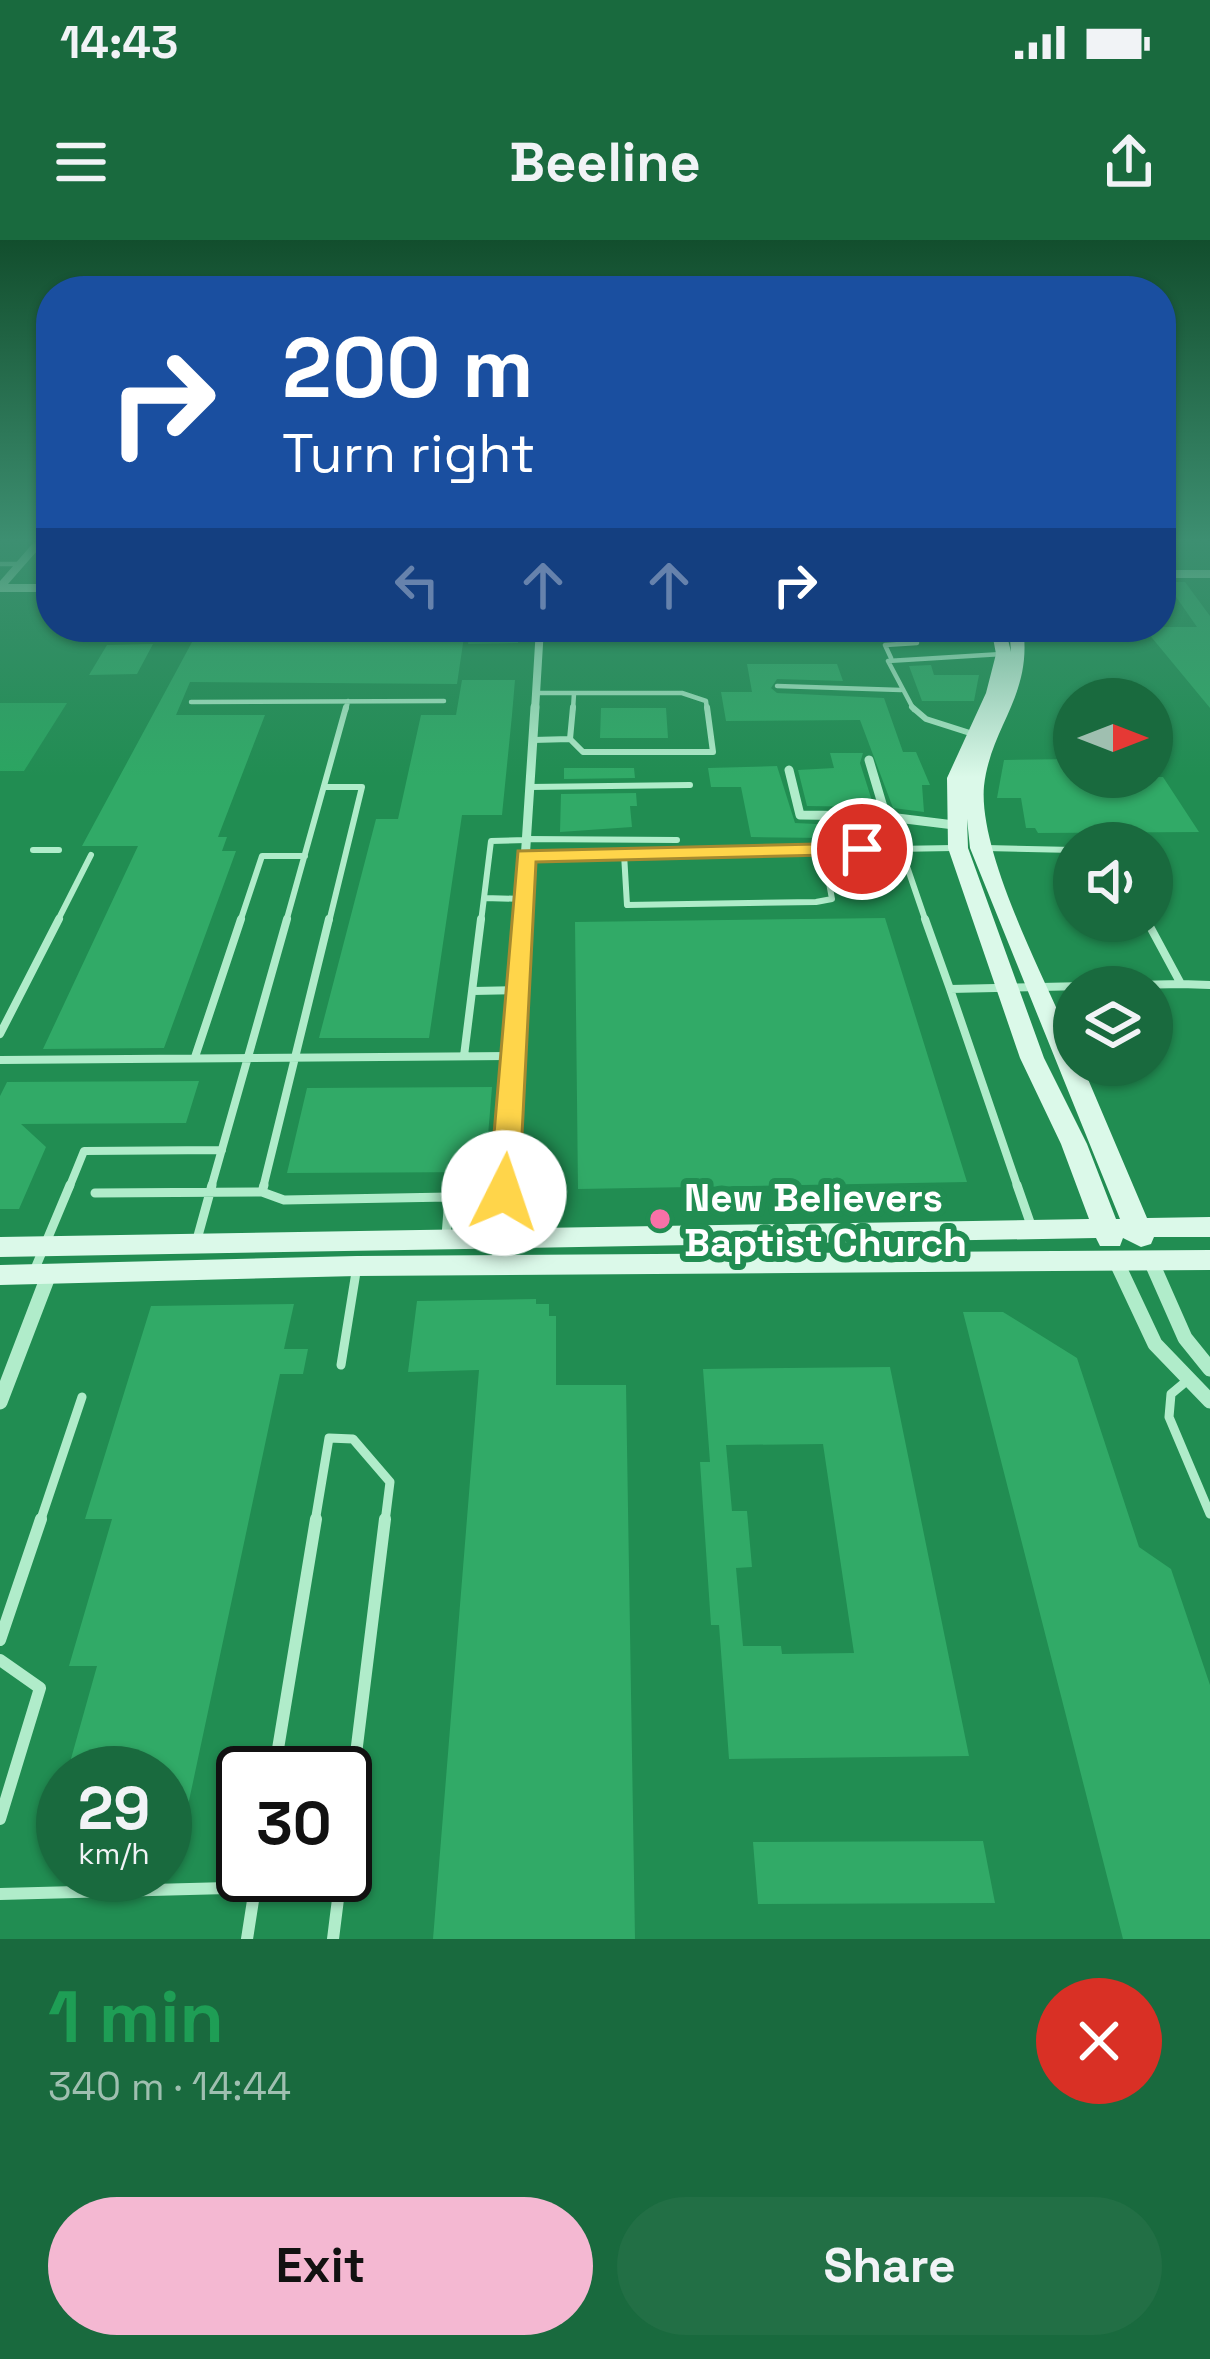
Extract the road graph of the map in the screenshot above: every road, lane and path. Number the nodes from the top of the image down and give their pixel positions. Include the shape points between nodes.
1 (539, 642) edge
2 (1001, 642) edge
3 (1019, 642) edge
4 (917, 643) dead end
5 (1004, 654) junction
6 (891, 658) junction
7 (777, 686) dead end
8 (901, 690) junction
9 (536, 693) junction
10 (574, 693) junction
11 (348, 701) junction
12 (443, 701) dead end
13 (190, 702) dead end
14 (974, 734) junction
15 (570, 739) junction
16 (533, 740) junction
17 (869, 760) dead end
18 (789, 770) dead end
19 (690, 785) dead end
20 (324, 787) junction
21 (530, 787) junction
22 (886, 817) junction
23 (954, 825) junction
24 (526, 839) junction
25 (677, 839) dead end
26 (969, 848) junction
27 (901, 849) junction
28 (33, 850) dead end
29 (58, 850) dead end
30 (823, 850) junction
31 (1053, 850) edge
32 (624, 854) junction
33 (526, 855) junction
34 (91, 856) dead end
35 (305, 856) junction
36 (484, 898) junction
37 (523, 899) junction
38 (1158, 942) edge
39 (1181, 984) junction
40 (1210, 985) edge
41 (1007, 986) junction
42 (1034, 986) junction
43 (950, 989) junction
44 (517, 990) junction
45 (472, 991) junction
46 (0, 1034) edge
47 (248, 1056) junction
48 (295, 1056) junction
49 (464, 1056) junction
50 (513, 1056) junction
51 (195, 1057) junction
52 (0, 1060) edge
53 (222, 1150) junction
54 (210, 1192) junction
55 (262, 1192) junction
56 (95, 1193) dead end
57 (1107, 1227) junction
58 (1137, 1227) junction
59 (1210, 1227) edge
60 (1033, 1230) junction
61 (667, 1236) junction
62 (445, 1240) junction
63 (196, 1244) junction
64 (0, 1247) edge
65 (500, 1253) junction
66 (1210, 1260) edge
67 (1116, 1261) junction
68 (1151, 1261) junction
69 (42, 1265) junction
70 (670, 1265) junction
71 (357, 1266) junction
72 (0, 1275) edge
73 (341, 1365) dead end
74 (1210, 1369) edge
75 (1189, 1379) junction
76 (82, 1397) dead end
77 (1210, 1400) edge
78 (0, 1402) edge
79 (1210, 1514) edge
80 (0, 1640) edge
81 (0, 1660) edge
82 (278, 1746) edge
83 (357, 1746) edge
84 (0, 1819) edge
85 (216, 1884) edge
86 (0, 1894) edge
87 (253, 1902) edge
88 (337, 1902) edge
89 (247, 1939) edge
90 (333, 1939) edge

1 - 9 street
2 - 5 main road
3 - 26 main road via 1015,689 976,778
4 - 6 lane via 885,645
5 - 6 lane
5 - 14 main road
6 - 8 lane
7 - 8 lane
8 - 14 lane via 908,708 927,721
9 - 10 lane
9 - 16 street
10 - 15 lane
10 - 15 lane via 701,696 713,752 599,754
11 - 12 lane
11 - 13 lane
11 - 20 lane
14 - 23 main road via 956,778
15 - 16 lane
16 - 21 street
17 - 22 street
18 - 22 street via 800,815
19 - 21 lane
20 - 35 lane
20 - 48 lane via 362,787
21 - 24 street
22 - 23 street
23 - 26 main road
24 - 25 lane
24 - 33 street
24 - 36 lane via 491,841
26 - 27 lane
26 - 31 lane
26 - 41 main road
26 - 42 main road
27 - 30 lane
27 - 43 lane
28 - 29 lane
30 - 32 lane
30 - 32 lane via 832,899 792,903 627,905
32 - 33 lane
33 - 37 street
34 - 46 lane
35 - 47 lane
35 - 51 lane via 262,856
36 - 37 lane
36 - 45 lane
37 - 44 street
38 - 39 lane
39 - 40 lane
39 - 42 lane
41 - 42 lane
41 - 43 lane
41 - 57 main road
42 - 58 main road
43 - 60 lane
44 - 45 lane
44 - 50 street
45 - 49 lane
47 - 48 lane
47 - 51 lane
47 - 53 lane
48 - 49 lane
48 - 55 lane
49 - 50 lane
50 - 65 street
51 - 52 lane
53 - 54 lane
53 - 69 lane via 84,1150
54 - 55 lane
54 - 56 lane
54 - 63 lane
55 - 62 lane via 284,1199 449,1197
57 - 58 main road
57 - 60 main road
57 - 67 main road
58 - 59 main road
58 - 68 main road
60 - 61 main road
61 - 65 main road
61 - 70 lane
62 - 63 main road
62 - 65 main road
63 - 69 main road
64 - 69 main road
65 - 70 main road
65 - 71 main road
66 - 68 main road
67 - 68 main road
67 - 70 main road
67 - 75 street via 1155,1344
68 - 74 street via 1185,1338
69 - 71 main road
69 - 72 main road
69 - 78 street
71 - 73 lane
75 - 77 street
75 - 79 lane via 1171,1394 1169,1417
76 - 80 lane
81 - 84 lane via 40,1688
82 - 83 lane via 329,1438 353,1439 390,1482
85 - 86 lane
87 - 89 lane
88 - 90 lane

